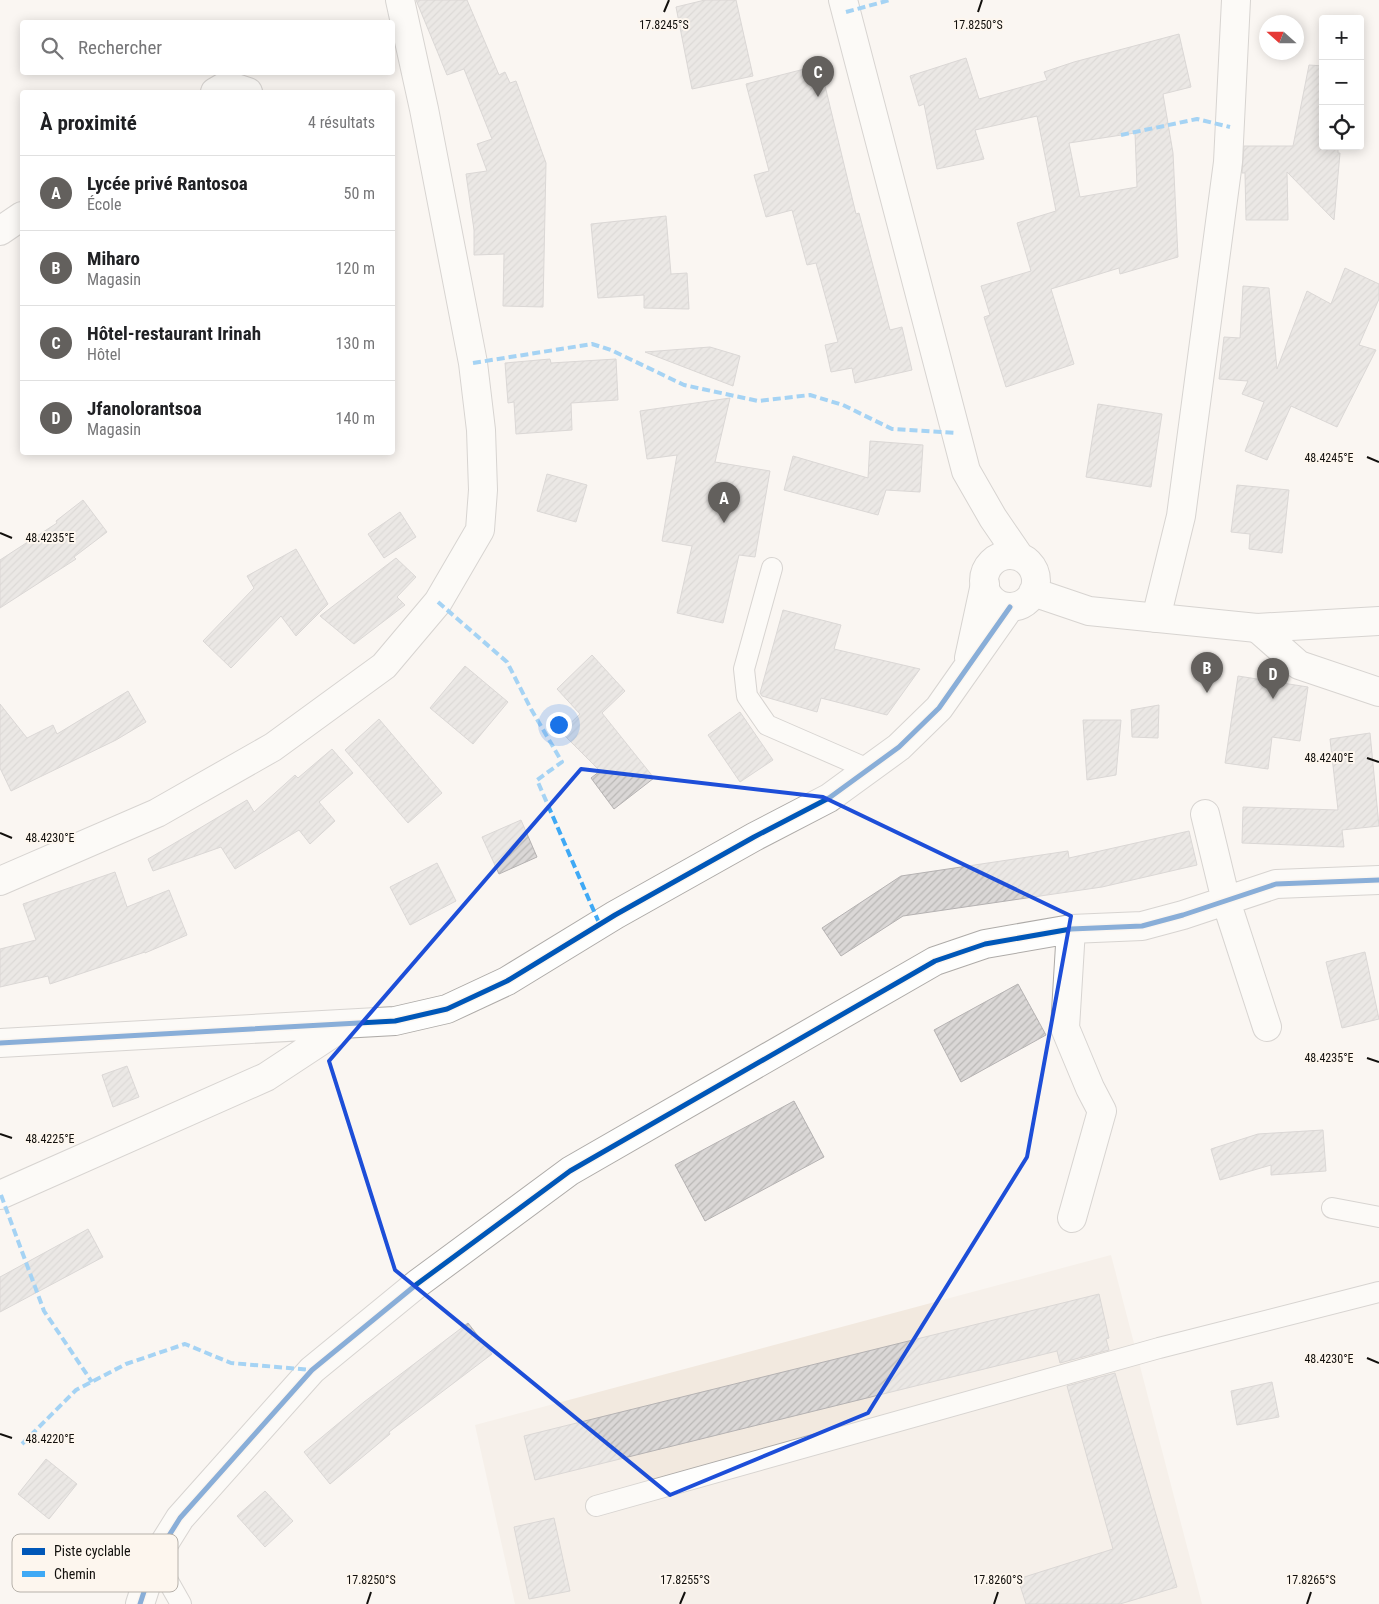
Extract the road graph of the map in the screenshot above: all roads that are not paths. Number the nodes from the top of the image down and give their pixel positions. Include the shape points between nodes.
1 (400, 0) edge
2 (843, 0) edge
3 (1236, 0) edge
4 (217, 90) edge
5 (243, 90) edge
6 (20, 217) edge
7 (0, 231) edge
8 (993, 518) junction
9 (1025, 560) junction
10 (772, 568) dead end
11 (988, 574) junction
12 (1033, 592) junction
13 (1010, 607) junction
14 (1089, 611) junction
15 (1156, 618) junction
16 (1379, 621) edge
17 (1257, 628) junction
18 (967, 671) junction
19 (1379, 692) edge
20 (868, 769) junction
21 (1205, 814) dead end
22 (1379, 880) edge
23 (0, 881) edge
24 (1226, 901) junction
25 (1071, 929) junction
26 (346, 1024) junction
27 (1267, 1026) dead end
28 (0, 1043) edge
29 (0, 1195) edge
30 (1332, 1208) dead end
31 (1379, 1217) edge
32 (1072, 1218) dead end
33 (1379, 1292) edge
34 (596, 1506) dead end
35 (170, 1534) edge
36 (144, 1592) edge
37 (174, 1592) edge
38 (140, 1604) edge
39 (181, 1604) edge

1 - 23 street via 473,363 483,490 480,530 438,602 376,672 273,747 157,813
2 - 8 street via 966,471
3 - 15 street via 1228,162 1181,516
4 - 5 street via 227,84
6 - 7 street
8 - 9 street
8 - 11 street
9 - 11 street via 1011,555 998,558
9 - 12 street via 1036,578
9 - 14 street
10 - 20 lane via 744,669 747,696 766,725
11 - 13 street via 992,599
11 - 18 street
12 - 13 street via 1025,602
12 - 14 street
13 - 18 street
14 - 15 street
15 - 17 street
16 - 17 street
17 - 19 street via 1299,665
18 - 20 street via 938,708 899,747
20 - 26 street via 829,798 615,915 507,981 447,1009 395,1021
21 - 24 street
22 - 24 street via 1276,884
24 - 25 street via 1142,926
24 - 27 street
25 - 32 street via 1065,1028 1102,1111
25 - 35 street via 985,944 935,961 570,1171 417,1284 312,1370 180,1518
26 - 28 street
26 - 29 street via 266,1077
30 - 31 lane
33 - 34 lane via 1150,1351
36 - 38 street
37 - 39 lane

